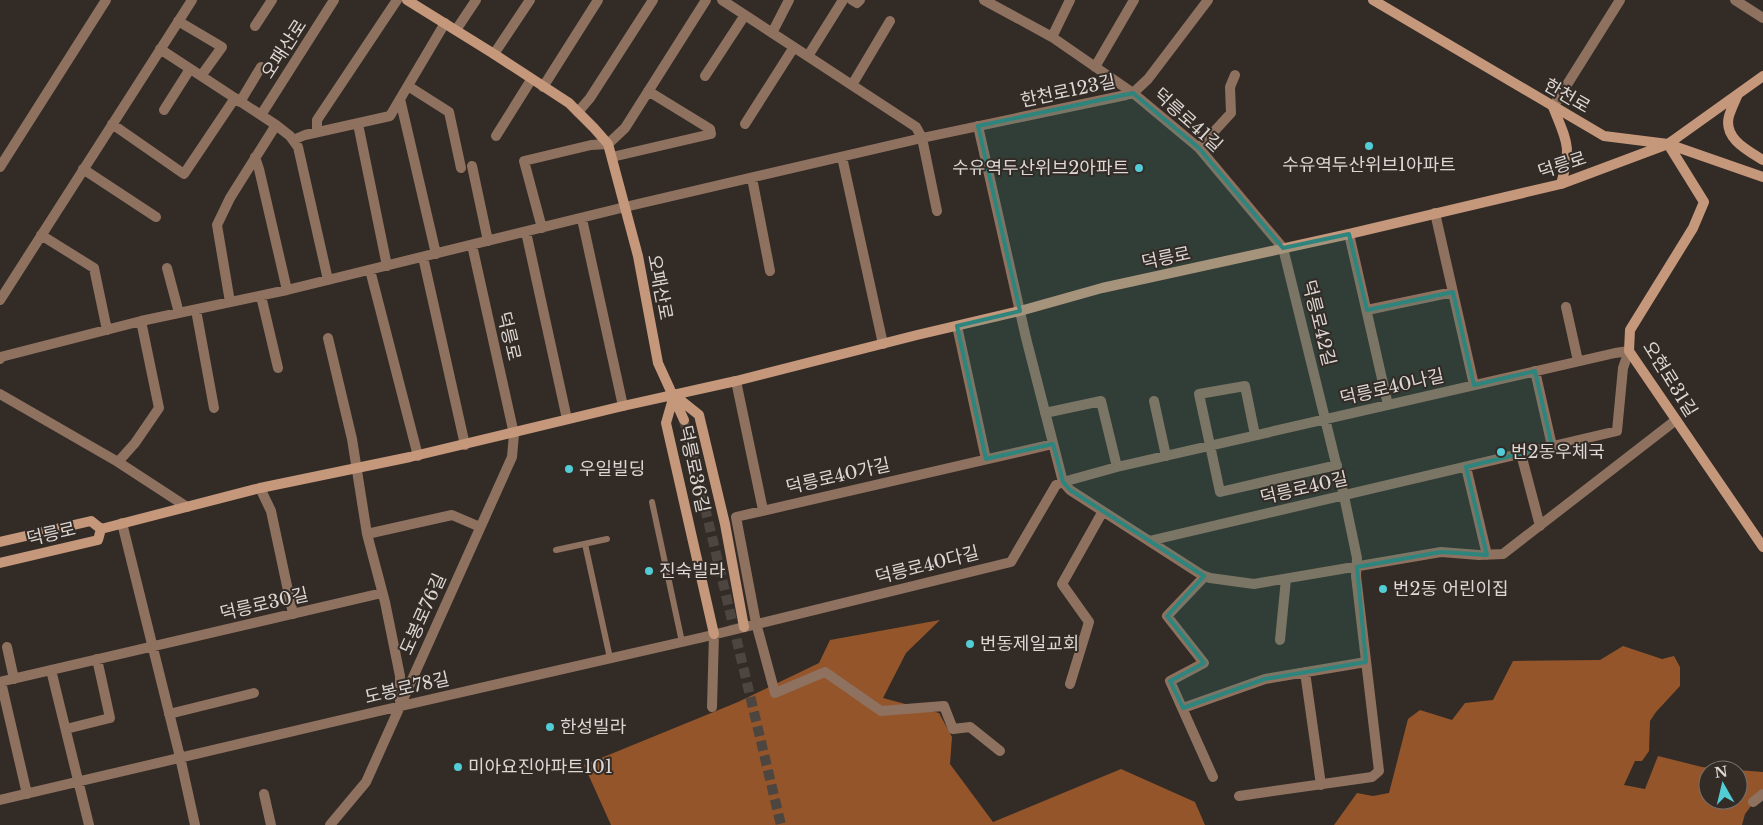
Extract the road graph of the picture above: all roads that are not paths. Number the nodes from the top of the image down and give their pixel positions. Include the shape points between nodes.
1 (106, 0) edge
2 (192, 0) edge
3 (272, 0) edge
4 (334, 0) edge
5 (397, 0) edge
6 (407, 0) edge
7 (476, 0) edge
8 (530, 0) edge
9 (598, 0) edge
10 (653, 0) edge
11 (706, 0) edge
12 (722, 0) edge
13 (789, 0) edge
14 (843, 0) edge
15 (852, 0) edge
16 (860, 0) edge
17 (984, 0) edge
18 (1007, 0) edge
19 (1070, 0) edge
20 (1134, 0) edge
21 (1208, 0) edge
22 (1373, 0) edge
23 (1620, 0) edge
24 (1735, 0) edge
25 (1002, 10) junction
26 (745, 15) junction
27 (1763, 18) edge
28 (178, 21) junction
29 (890, 21) dead end
30 (445, 24) junction
31 (255, 26) dead end
32 (456, 30) junction
33 (772, 32) junction
34 (1052, 37) junction
35 (794, 47) junction
36 (160, 49) junction
37 (494, 54) junction
38 (808, 56) junction
39 (261, 67) dead end
40 (1095, 67) junction
41 (190, 69) junction
42 (1235, 75) dead end
43 (201, 76) junction
44 (705, 76) dead end
45 (1763, 76) edge
46 (531, 80) junction
47 (852, 85) junction
48 (408, 86) junction
49 (543, 87) junction
50 (648, 92) junction
51 (1133, 93) junction
52 (1738, 94) junction
53 (400, 99) junction
54 (238, 100) junction
55 (1553, 107) junction
56 (164, 110) dead end
57 (578, 112) junction
58 (261, 115) junction
59 (112, 124) junction
60 (358, 124) junction
61 (746, 124) dead end
62 (276, 125) junction
63 (978, 126) junction
64 (317, 132) junction
65 (496, 136) dead end
66 (922, 138) junction
67 (293, 140) junction
68 (608, 144) junction
69 (1668, 144) junction
70 (1199, 148) junction
71 (255, 157) junction
72 (612, 157) junction
73 (842, 157) junction
74 (1763, 160) edge
75 (472, 166) dead end
76 (0, 167) edge
77 (461, 168) dead end
78 (83, 169) junction
79 (1763, 177) edge
80 (752, 178) junction
81 (1561, 184) junction
82 (625, 207) junction
83 (937, 211) dead end
84 (1435, 213) junction
85 (156, 217) dead end
86 (582, 218) junction
87 (542, 228) junction
88 (526, 232) junction
89 (1350, 234) junction
90 (41, 235) junction
91 (488, 241) junction
92 (472, 245) junction
93 (1283, 248) junction
94 (436, 254) junction
95 (423, 257) junction
96 (387, 266) junction
97 (168, 268) dead end
98 (370, 270) junction
99 (770, 271) dead end
100 (328, 280) junction
101 (287, 290) junction
102 (1453, 292) junction
103 (261, 296) junction
104 (0, 300) edge
105 (230, 302) junction
106 (1566, 306) dead end
107 (196, 310) junction
108 (1367, 310) junction
109 (1020, 311) junction
110 (179, 313) junction
111 (141, 321) junction
112 (958, 326) junction
113 (107, 330) junction
114 (328, 338) dead end
115 (883, 344) junction
116 (1629, 351) junction
117 (0, 359) edge
118 (1578, 362) junction
119 (278, 368) dead end
120 (1535, 371) junction
121 (736, 382) junction
122 (1474, 385) junction
123 (0, 394) edge
124 (674, 395) junction
125 (1154, 401) dead end
126 (1388, 405) junction
127 (623, 406) junction
128 (214, 408) dead end
129 (1045, 413) junction
130 (567, 419) junction
131 (1326, 419) junction
132 (684, 420) tunnel mouth
133 (1676, 420) junction
134 (514, 434) junction
135 (1255, 435) junction
136 (1053, 444) junction
137 (465, 445) junction
138 (1210, 446) junction
139 (1552, 446) junction
140 (1521, 454) junction
141 (418, 456) junction
142 (1166, 456) junction
143 (986, 459) junction
144 (118, 462) junction
145 (1337, 465) junction
146 (1117, 467) junction
147 (1466, 467) junction
148 (355, 469) junction
149 (1063, 482) junction
150 (260, 488) junction
151 (1344, 496) junction
152 (652, 502) dead end
153 (187, 507) junction
154 (763, 510) junction
155 (1103, 511) junction
156 (122, 523) junction
157 (1540, 526) junction
158 (480, 527) junction
159 (101, 529) junction
160 (367, 534) junction
161 (607, 539) dead end
162 (1149, 541) junction
163 (0, 542) edge
164 (585, 544) junction
165 (1763, 547) edge
166 (556, 550) dead end
167 (1488, 555) junction
168 (0, 563) edge
169 (1357, 567) junction
170 (1205, 576) junction
171 (1286, 579) junction
172 (382, 594) junction
173 (293, 614) junction
174 (756, 624) junction
175 (744, 627) junction
176 (714, 634) junction
177 (1280, 640) dead end
178 (682, 642) junction
179 (7, 647) dead end
180 (153, 647) junction
181 (610, 658) junction
182 (97, 659) junction
183 (1366, 662) junction
184 (51, 670) junction
185 (1305, 672) junction
186 (14, 679) junction
187 (1, 682) edge
188 (1070, 684) dead end
189 (254, 693) dead end
190 (400, 706) junction
191 (712, 707) dead end
192 (1182, 708) junction
193 (169, 714) junction
194 (66, 729) junction
195 (1000, 751) dead end
196 (180, 757) junction
197 (1213, 777) dead end
198 (78, 782) junction
199 (1321, 785) junction
200 (27, 794) junction
201 (264, 794) dead end
202 (1763, 794) edge
203 (1239, 796) dead end
204 (0, 800) edge
205 (1753, 802) dead end
206 (89, 825) edge
207 (195, 825) edge
208 (272, 825) edge
209 (330, 825) edge

1 - 76 street
2 - 28 street
3 - 31 street, 오패산로
4 - 58 street, 오패산로
5 - 64 street via 318,120
6 - 30 main road, 오패산로
7 - 32 street
8 - 37 street
9 - 49 street
10 - 57 street
11 - 50 street
12 - 26 street
13 - 33 street
14 - 38 street
15 - 16 street via 857,3
17 - 25 street, 덕릉로41길
18 - 25 street
19 - 34 street
20 - 40 street
21 - 51 street, 한천로123길 via 1148,79
22 - 55 main road, 한천로
23 - 55 street
24 - 27 street
25 - 34 street, 덕릉로41길
26 - 33 street
26 - 44 street
28 - 36 street
28 - 43 street via 222,46
29 - 47 street
30 - 32 main road, 오패산로
30 - 48 street
32 - 37 main road, 오패산로
33 - 35 street
34 - 40 street, 덕릉로41길
35 - 38 street
35 - 61 street
36 - 41 street
36 - 59 street
37 - 46 main road, 오패산로
38 - 47 street
39 - 54 street
40 - 51 street, 덕릉로41길
41 - 43 street
41 - 56 street
42 - 70 street via 1230,87 1231,113
43 - 54 street
45 - 52 main road, 덕릉로
46 - 49 main road, 오패산로
46 - 65 street
47 - 66 street via 916,127
48 - 53 street
48 - 77 street via 448,112
49 - 57 main road, 오패산로
50 - 68 street via 625,128
50 - 72 street via 710,129 711,134
51 - 63 street, 한천로123길
51 - 70 street, 덕릉로41길
52 - 69 main road, 덕릉로
52 - 74 main road via 1729,115 1730,132 1748,151
53 - 60 street via 390,116
53 - 94 street
54 - 58 street
54 - 59 street via 184,174
55 - 69 main road, 한천로 via 1604,136
55 - 81 main road via 1568,145
57 - 68 main road, 오패산로
58 - 62 street
59 - 78 street
60 - 64 street
60 - 96 street
62 - 67 street
62 - 71 street
63 - 66 street, 한천로123길
63 - 109 street
64 - 67 street
66 - 73 street, 한천로123길
66 - 83 street
67 - 100 street via 298,147
68 - 72 main road, 오패산로
68 - 87 street via 590,145 524,161
69 - 79 main road, 한천로
69 - 81 main road, 덕릉로
69 - 116 main road, 오현로31길 via 1704,202 1693,228 1630,330
70 - 93 street, 덕릉로41길
71 - 101 street
71 - 105 street via 217,225
72 - 82 main road, 오패산로
73 - 80 street, 한천로123길
73 - 115 street
75 - 91 street
78 - 85 street
78 - 90 street
80 - 82 street, 한천로123길
80 - 99 street
81 - 84 main road, 덕릉로
82 - 86 street, 한천로123길
82 - 124 main road, 오패산로 via 638,256 658,363
84 - 89 main road, 덕릉로
84 - 102 street
86 - 87 street, 한천로123길
86 - 127 street
87 - 88 street, 한천로123길
88 - 91 street, 한천로123길
88 - 130 street
89 - 93 main road, 덕릉로
89 - 108 street
90 - 104 street
90 - 113 street via 94,268
91 - 92 street, 한천로123길
92 - 94 street, 한천로123길
92 - 134 street, 덕릉로
93 - 109 main road, 덕릉로 via 1102,288
93 - 131 street, 덕릉로42길
94 - 95 street, 한천로123길
95 - 96 street, 한천로123길
95 - 137 street
96 - 98 street, 한천로123길
97 - 110 street
98 - 100 street, 한천로123길
98 - 141 street
100 - 101 street, 한천로123길
101 - 103 street, 한천로123길
102 - 108 street
102 - 122 street
103 - 105 street, 한천로123길
103 - 119 street
105 - 107 street, 한천로123길
106 - 118 street
107 - 110 street, 한천로123길
107 - 128 street
108 - 126 street
109 - 112 main road, 덕릉로
109 - 129 street
110 - 111 street, 한천로123길
111 - 113 street, 한천로123길
111 - 144 street via 159,408
112 - 115 main road, 덕릉로
112 - 143 street
113 - 117 street, 한천로123길
114 - 148 street via 352,439
115 - 121 main road, 덕릉로
116 - 118 street, 덕릉로40나길
116 - 133 main road, 오현로31길
116 - 139 street, 덕릉로40길 via 1623,368 1617,431
118 - 120 street, 덕릉로40나길
120 - 122 street, 덕릉로40나길
120 - 139 street
121 - 124 main road, 덕릉로
121 - 154 street
122 - 126 street, 덕릉로40나길
123 - 144 street
124 - 127 main road, 덕릉로
124 - 132 main road, 오패산로
124 - 175 main road, 덕릉로36길 via 699,415 725,524
124 - 176 main road, 덕릉로36길 via 666,423
125 - 142 street
126 - 131 street, 덕릉로40나길
127 - 130 main road, 덕릉로
129 - 136 street
129 - 146 street via 1101,401
130 - 134 main road, 덕릉로
131 - 135 street, 덕릉로40나길
131 - 145 street, 덕릉로42길
133 - 157 street
133 - 165 main road, 오현로31길
134 - 137 main road, 덕릉로
134 - 158 street, 도봉로76길 via 512,456
135 - 138 street, 덕릉로40나길
135 - 138 street via 1245,386 1199,394
136 - 143 street, 덕릉로40가길
136 - 149 street
137 - 141 main road, 덕릉로
138 - 142 street, 덕릉로40나길
138 - 145 street via 1220,492
139 - 140 street, 덕릉로40길
140 - 147 street, 덕릉로40길
140 - 157 street
141 - 148 main road, 덕릉로
142 - 146 street, 덕릉로40나길
143 - 154 street, 덕릉로40가길
144 - 153 street
145 - 151 street, 덕릉로42길
146 - 149 street, 덕릉로40나길
147 - 151 street, 덕릉로40길
147 - 167 street
148 - 150 main road, 덕릉로
148 - 160 street
149 - 155 street
149 - 174 street, 덕릉로40다길 via 1056,485 1011,562
150 - 153 main road, 덕릉로
150 - 173 street via 271,512
151 - 162 street, 덕릉로40길
151 - 169 street, 덕릉로42길
152 - 178 lane
153 - 156 main road, 덕릉로
154 - 174 street, 덕릉로40가길 via 736,517
155 - 162 street
155 - 188 street via 1062,584 1088,622
156 - 159 main road, 덕릉로
156 - 180 street
157 - 167 street via 1503,554
158 - 160 street via 452,515
158 - 190 street, 도봉로76길
159 - 163 main road, 덕릉로 via 91,521
159 - 168 main road, 덕릉로 via 98,540
160 - 172 street
161 - 164 lane
162 - 170 street
164 - 166 lane
164 - 181 lane
167 - 169 street via 1441,552
169 - 171 street
169 - 183 street, 덕릉로42길
170 - 171 street via 1254,584
170 - 192 street via 1167,616 1204,663 1170,680
171 - 177 street
172 - 173 street, 덕릉로30길
172 - 190 street via 400,676
173 - 180 street, 덕릉로30길
174 - 175 street, 덕릉로40다길
174 - 195 street via 775,692 825,672 881,711 944,706 954,729 970,727
175 - 176 street, 도봉로78길
176 - 178 street, 도봉로78길
176 - 191 street, 덕릉로36길
178 - 181 street, 도봉로78길
179 - 186 street
180 - 182 street, 덕릉로30길
180 - 193 street
181 - 190 street, 도봉로78길
182 - 184 street, 덕릉로30길
182 - 194 street via 110,718
183 - 185 street
183 - 199 street, 덕릉로42길 via 1379,771 1372,778
184 - 186 street, 덕릉로30길
184 - 194 street
185 - 192 street via 1265,679
185 - 199 street
186 - 187 street, 덕릉로30길
187 - 200 street
189 - 193 street
190 - 196 street, 도봉로78길
190 - 209 street, 도봉로76길 via 366,782
192 - 197 street
193 - 196 street
194 - 198 street
196 - 198 street, 도봉로78길
196 - 207 street
198 - 200 street, 도봉로78길
198 - 206 street
199 - 203 street, 덕릉로42길
200 - 204 street, 도봉로78길
201 - 208 street
202 - 205 street

